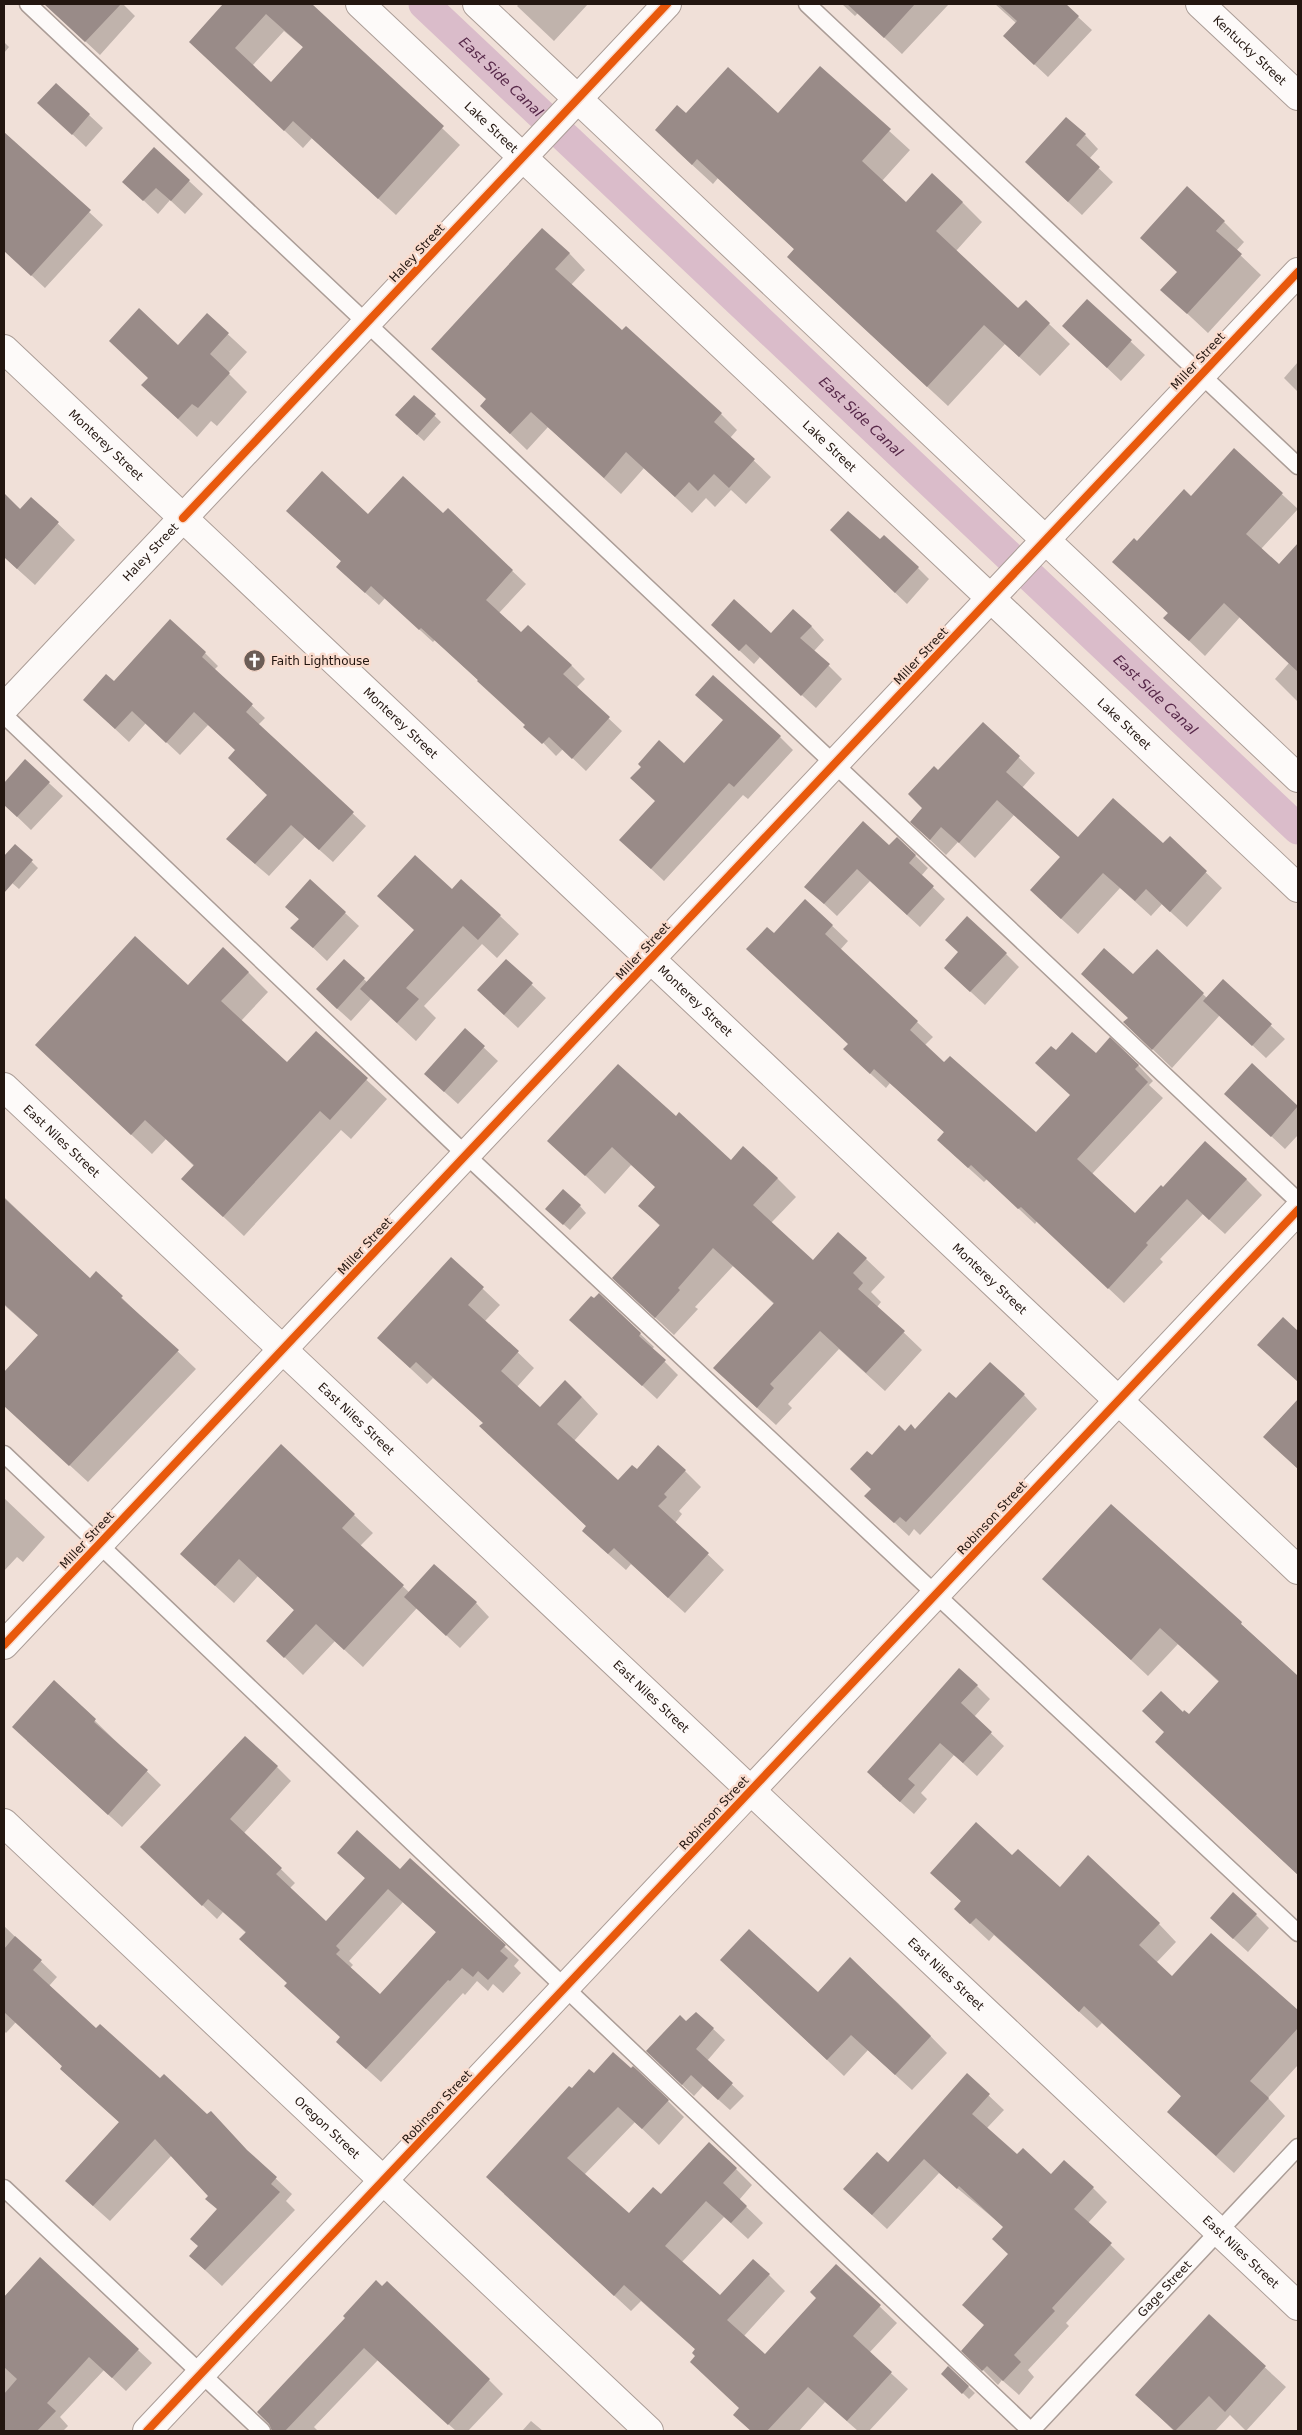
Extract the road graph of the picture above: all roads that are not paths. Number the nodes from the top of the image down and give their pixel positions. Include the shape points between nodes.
1 (28, 4) edge
2 (360, 4) edge
3 (477, 4) edge
4 (668, 4) edge
5 (807, 4) edge
6 (1200, 4) edge
7 (1298, 96) edge
8 (578, 99) junction
9 (523, 157) junction
10 (1298, 272) edge
11 (367, 323) junction
12 (4, 349) edge
13 (1201, 375) junction
14 (1298, 466) edge
15 (183, 518) junction
16 (1046, 540) junction
17 (991, 598) junction
18 (4, 708) edge
19 (4, 715) edge
20 (835, 764) junction
21 (1298, 778) edge
22 (1298, 888) edge
23 (650, 959) junction
24 (4, 1087) edge
25 (466, 1155) junction
26 (1298, 1201) edge
27 (1298, 1210) edge
28 (283, 1350) junction
29 (1118, 1400) junction
30 (4, 1454) edge
31 (100, 1543) junction
32 (1298, 1570) edge
33 (936, 1594) junction
34 (4, 1645) edge
35 (751, 1790) junction
36 (4, 1823) edge
37 (1298, 1933) edge
38 (564, 1989) junction
39 (1298, 2147) edge
40 (384, 2180) junction
41 (4, 2188) edge
42 (1219, 2232) junction
43 (1298, 2306) edge
44 (202, 2374) junction
45 (147, 2431) edge
46 (262, 2431) edge
47 (649, 2431) edge
48 (1031, 2431) edge

1 - 11 lane
2 - 9 street, Lake Street
3 - 8 street
4 - 8 street, Haley Street
5 - 13 lane
6 - 7 street, Kentucky Street
8 - 9 street, Haley Street
8 - 16 street
9 - 11 street, Haley Street
9 - 17 street, Lake Street
10 - 13 street, Miller Street
11 - 15 street, Haley Street
11 - 20 lane
12 - 15 street, Monterey Street
13 - 14 lane
13 - 16 street, Miller Street
15 - 18 street, Haley Street
15 - 23 street, Monterey Street
16 - 17 street, Miller Street
16 - 21 street
17 - 20 street, Miller Street
17 - 22 street, Lake Street
19 - 25 lane
20 - 23 street, Miller Street
20 - 26 lane
23 - 25 street, Miller Street
23 - 29 street, Monterey Street
24 - 28 street, East Niles Street
25 - 28 street, Miller Street
25 - 33 lane
27 - 29 street, Robinson Street
28 - 31 street, Miller Street
28 - 35 street, East Niles Street
29 - 32 street, Monterey Street
29 - 33 street, Robinson Street
30 - 31 lane
31 - 34 street, Miller Street
31 - 38 lane
33 - 35 street, Robinson Street
33 - 37 lane
35 - 38 street, Robinson Street
35 - 42 street, East Niles Street
36 - 40 street, Oregon Street
38 - 40 street, Robinson Street
38 - 48 lane
39 - 42 lane, Gage Street
40 - 44 street, Robinson Street
40 - 47 street, Oregon Street
41 - 44 lane
42 - 43 street, East Niles Street
42 - 48 lane, Gage Street
44 - 45 street, Robinson Street
44 - 46 lane

